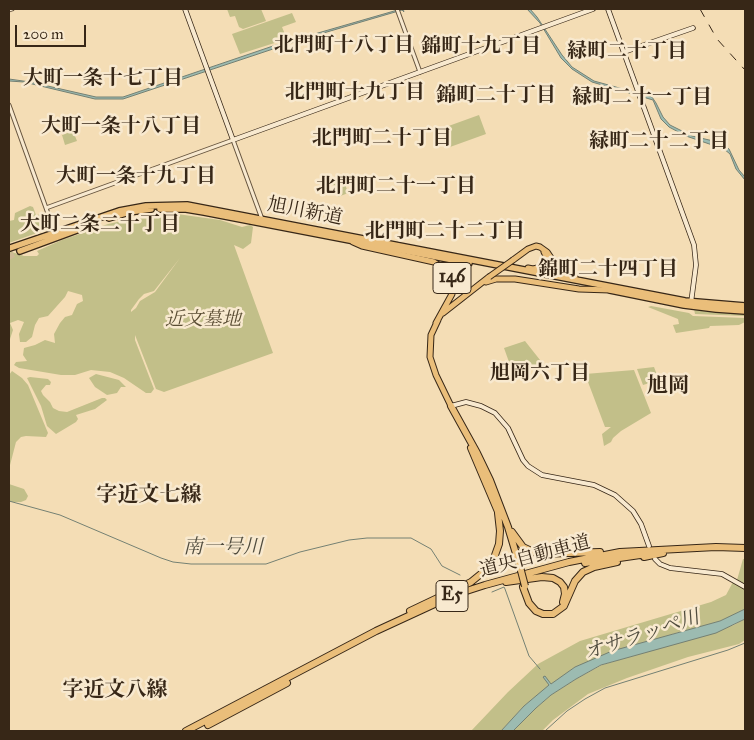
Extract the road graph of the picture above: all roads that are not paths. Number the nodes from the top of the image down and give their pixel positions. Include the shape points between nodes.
1 (185, 9) edge
2 (397, 9) edge
3 (593, 9) edge
4 (608, 9) edge
5 (693, 28) dead end
6 (624, 52) junction
7 (420, 72) junction
8 (9, 105) edge
9 (233, 140) junction
10 (46, 208) junction
11 (262, 219) junction
12 (56, 234) junction
13 (349, 241) junction
14 (10, 248) dead end
15 (20, 251) tunnel mouth
16 (523, 253) junction
17 (498, 265) junction
18 (490, 279) junction
19 (608, 288) junction
20 (691, 304) junction
21 (745, 306) edge
22 (745, 311) edge
23 (436, 323) junction
24 (451, 406) junction
25 (498, 513) junction
26 (508, 527) junction
27 (649, 546) dead end
28 (745, 550) edge
29 (620, 552) junction
30 (663, 553) junction
31 (655, 559) dead end
32 (519, 568) junction
33 (506, 582) junction
34 (744, 586) edge
35 (524, 587) junction
36 (376, 631) junction
37 (186, 731) edge
38 (195, 731) edge

1 - 9 main road
2 - 7 street
3 - 7 main road
4 - 6 main road
5 - 6 main road
6 - 20 main road via 696,250
7 - 9 main road
8 - 10 street
9 - 10 street
9 - 11 street
10 - 12 street
11 - 12 highway, 旭川新道 via 187,205 153,205 119,211
11 - 17 highway, 旭川新道
12 - 13 highway, 旭川新道 via 129,212 168,208 204,212
12 - 14 highway, 旭川新道
12 - 15 highway, 旭川新道
13 - 19 highway, 旭川新道
13 - 23 main road, 146 via 434,262 446,270 452,278 452,294
16 - 17 main road, 146 via 539,248 546,256 545,264 533,269
16 - 18 main road, 146, bridge
16 - 19 main road, 146 via 533,246 540,247 563,273 597,281
17 - 19 highway, 旭川新道
18 - 19 main road, 146 via 579,289
18 - 23 main road, 146 via 450,307
19 - 20 highway, 旭川新道
20 - 21 highway, 旭川新道
20 - 22 highway, 旭川新道
23 - 24 main road, 146 via 430,341 430,357
24 - 25 highway
24 - 26 highway via 480,458
24 - 27 main road via 466,402 495,413 508,428 523,460 542,475 594,485 615,495 638,519
25 - 32 highway
25 - 36 highway via 499,544 484,572 471,582 419,606
26 - 29 highway via 523,546 538,554
26 - 32 highway
28 - 29 highway, 道央自動車道 / E5 via 707,547
28 - 30 highway, 道央自動車道 / E5
29 - 36 highway, 道央自動車道 / E5 via 569,562 454,595
30 - 33 highway, 道央自動車道 / E5 via 570,566
30 - 35 highway via 589,569 578,578 564,606 553,614 536,611
31 - 34 main road via 668,568 722,574
32 - 35 highway, bridge
33 - 35 highway via 551,577 562,585 564,600 556,610 542,611 532,603
33 - 38 highway, 道央自動車道 / E5 via 413,617
36 - 37 highway, 道央自動車道 / E5

